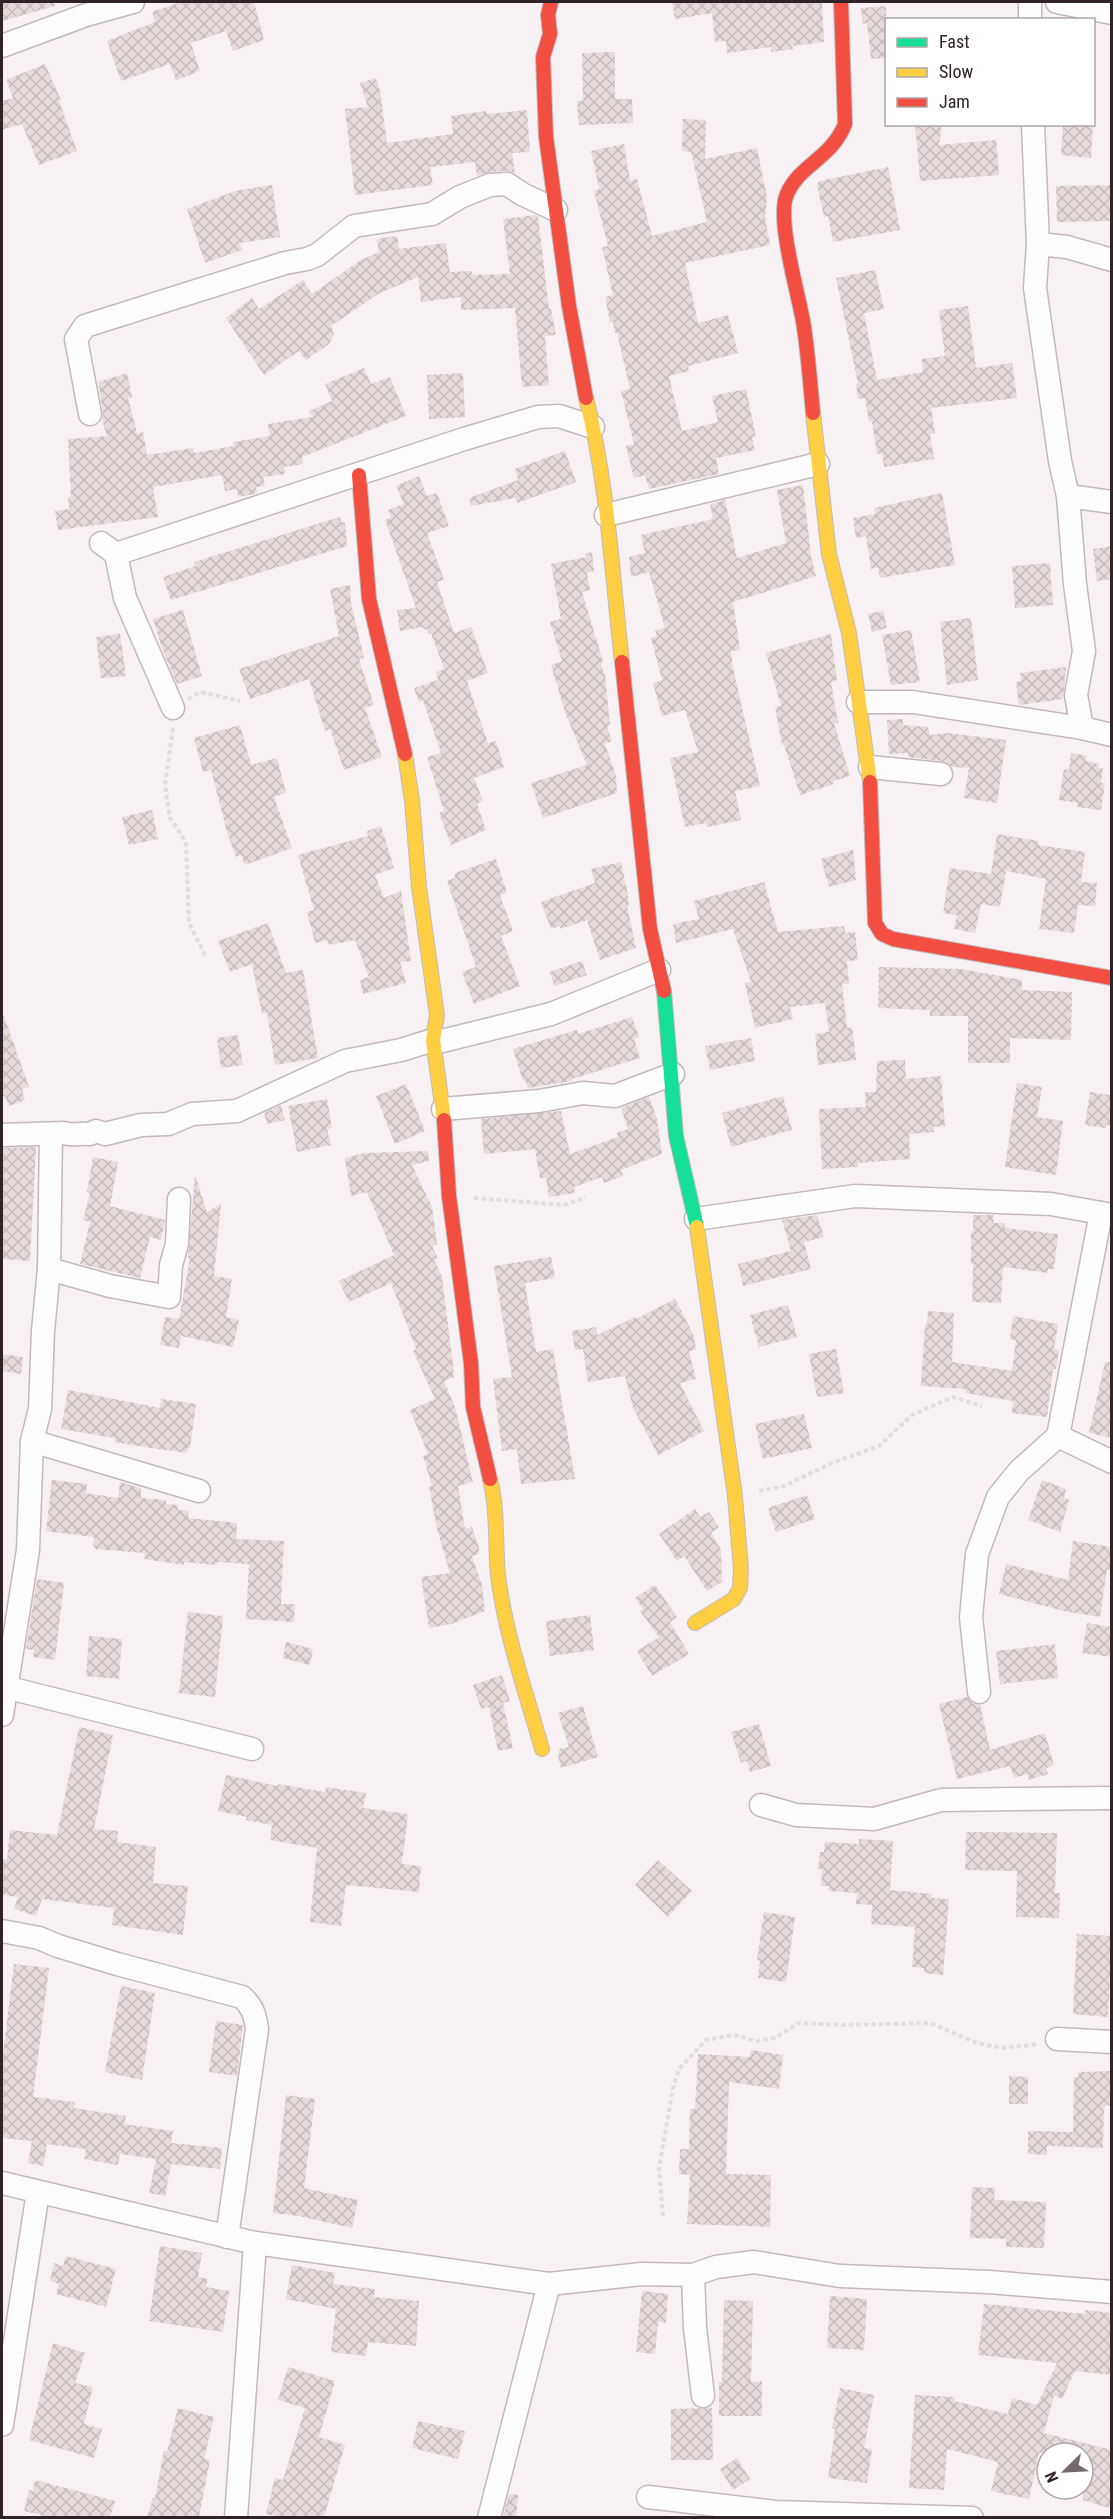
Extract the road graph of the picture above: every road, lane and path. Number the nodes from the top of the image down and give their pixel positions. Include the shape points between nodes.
1 (133, 2) edge
2 (551, 2) edge
3 (842, 2) edge
4 (1030, 2) edge
5 (1057, 2) edge
6 (1112, 13) edge
7 (1030, 18) edge
8 (2, 46) edge
9 (1033, 126) edge
10 (556, 210) junction
11 (1038, 244) junction
12 (1112, 260) edge
13 (90, 414) dead end
14 (593, 427) junction
15 (818, 464) junction
16 (359, 475) junction
17 (1068, 496) junction
18 (1112, 502) edge
19 (606, 515) junction
20 (240, 701) dead end
21 (858, 702) junction
22 (173, 708) junction
23 (1082, 728) junction
24 (1112, 735) edge
25 (870, 766) junction
26 (941, 774) dead end
27 (206, 957) dead end
28 (659, 970) junction
29 (1112, 978) edge
30 (433, 1040) junction
31 (673, 1074) junction
32 (443, 1109) junction
33 (51, 1134) junction
34 (2, 1135) edge
35 (449, 1196) junction
36 (586, 1197) dead end
37 (179, 1199) dead end
38 (1106, 1214) edge
39 (696, 1220) junction
40 (49, 1269) junction
41 (982, 1406) dead end
42 (1058, 1436) junction
43 (32, 1441) junction
44 (1112, 1462) edge
45 (199, 1491) dead end
46 (735, 1496) junction
47 (695, 1623) dead end
48 (979, 1692) dead end
49 (3, 1701) edge
50 (252, 1749) dead end
51 (542, 1749) dead end
52 (1112, 1798) edge
53 (761, 1805) dead end
54 (2, 1931) edge
55 (1050, 2041) joint
56 (1112, 2042) edge
57 (2, 2183) edge
58 (38, 2192) junction
59 (663, 2216) dead end
60 (227, 2237) junction
61 (255, 2243) junction
62 (693, 2275) junction
63 (549, 2284) junction
64 (1112, 2292) edge
65 (703, 2396) dead end
66 (2, 2424) edge
67 (648, 2497) dead end
68 (776, 2515) edge
69 (236, 2517) edge
70 (489, 2517) edge
71 (972, 2517) edge

1 - 8 street
2 - 10 street via 550,34 543,57 546,137
3 - 15 street via 845,124 829,151 796,178 786,195 783,216 803,322
4 - 7 street
5 - 6 street
9 - 11 street
10 - 13 street via 507,184 490,185 432,214 354,226 307,259 85,326 76,339
10 - 14 street via 569,306
11 - 12 street via 1067,247
11 - 17 street via 1035,288
14 - 16 street via 559,416 538,417
14 - 19 street
15 - 19 street
15 - 21 street via 829,554 849,633
16 - 22 street via 108,549
16 - 30 street via 369,599 412,800 436,1015
17 - 18 street
17 - 23 street via 1083,651 1076,695
19 - 28 street via 650,929
20 - 22 path via 200,692
21 - 23 street via 913,702
21 - 25 street
22 - 27 path via 165,785 170,818 186,842 189,923
23 - 24 street
25 - 26 street
25 - 29 street via 875,923 882,934
28 - 30 street via 550,1014
28 - 31 street
30 - 32 street
30 - 33 street via 345,1061 237,1110 192,1114 168,1124 141,1125 105,1134
31 - 32 street via 615,1096 583,1093
31 - 39 street via 676,1136
32 - 35 street
33 - 34 street
33 - 40 street
35 - 36 path via 565,1205
35 - 51 street via 473,1407 495,1498 498,1574
37 - 40 street via 169,1297
38 - 39 street via 1051,1204 855,1196
38 - 42 street
39 - 46 street
40 - 43 street via 40,1409
41 - 46 path via 953,1397 912,1415 879,1446 784,1486
42 - 44 street
42 - 48 street via 1018,1471 1002,1491 977,1554 971,1617
43 - 45 street
43 - 49 street via 28,1550
46 - 47 street via 740,1588 734,1599
49 - 50 street
52 - 53 street via 941,1800 874,1820 796,1815
54 - 60 street via 39,1938 117,1965 242,1997 249,2004 255,2013 256,2029
55 - 56 street
55 - 59 path via 1003,2048 977,2043 930,2023 799,2023 775,2038 757,2041 734,2035 706,2040 680,2069 673,2088 659,2168
57 - 58 street
58 - 60 street
58 - 66 street
60 - 61 street
61 - 63 street
61 - 69 street
62 - 63 street via 642,2274
62 - 64 street via 716,2267 754,2262 840,2276
62 - 65 street
63 - 70 street
67 - 68 street
68 - 71 street

